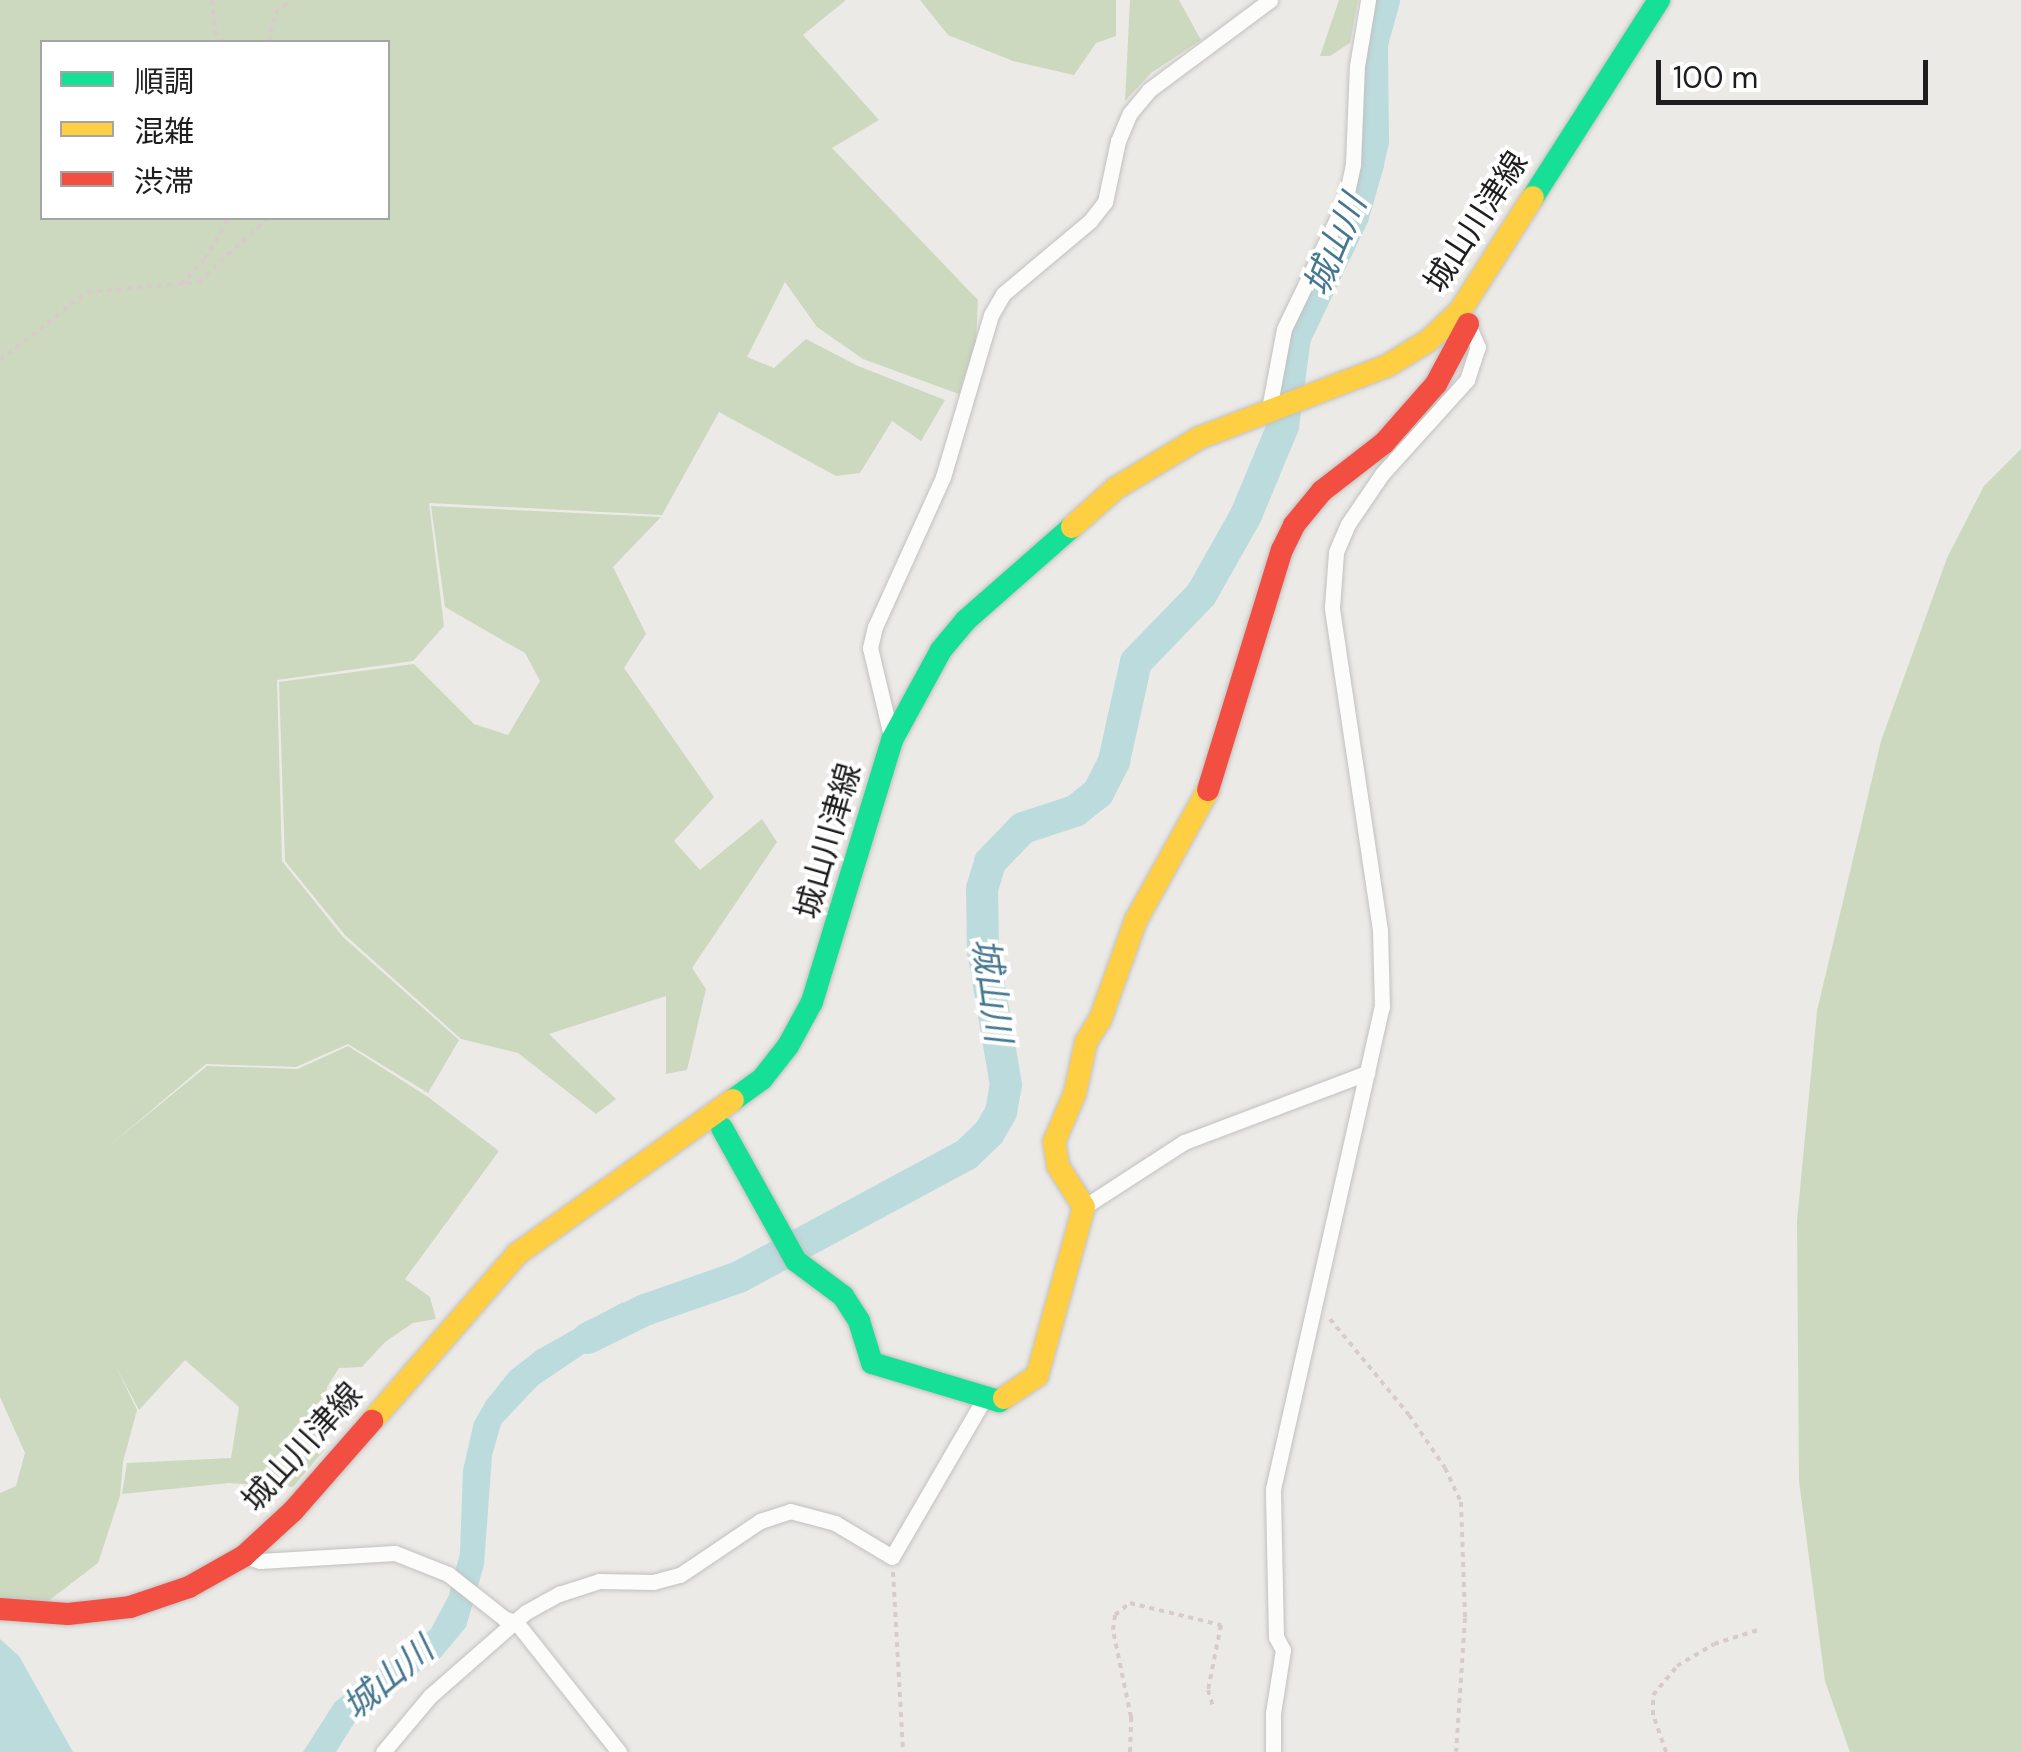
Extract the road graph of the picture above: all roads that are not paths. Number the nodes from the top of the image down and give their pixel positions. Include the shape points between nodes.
1 (1270, 0) edge
2 (1368, 0) edge
3 (1659, 0) edge
4 (1464, 317) junction
5 (1282, 405) junction
6 (892, 740) junction
7 (1367, 1074) junction
8 (722, 1128) dead end
9 (1084, 1207) junction
10 (985, 1397) junction
11 (244, 1556) junction
12 (0, 1609) edge
13 (516, 1622) junction
14 (383, 1752) edge
15 (619, 1752) edge
16 (1273, 1752) edge

1 - 6 street via 1148,90 1118,141 1105,202 1003,294 991,315 943,477 870,648
2 - 5 street via 1353,164 1344,202 1284,329
3 - 4 main road, 城山川津線
4 - 5 main road, 城山川津線 via 1410,354
4 - 7 street via 1478,346 1467,380 1382,474 1336,552 1332,606 1380,930 1382,1008
4 - 9 main road via 1436,384 1384,443 1322,491 1282,550 1213,782 1136,920 1054,1142 1058,1166
5 - 6 main road, 城山川津線 via 1156,461 1024,566 942,650
6 - 11 main road, 城山川津線 via 831,947 788,1046 747,1094 517,1254 294,1511
7 - 9 street via 1184,1142
7 - 16 street via 1273,1489 1276,1636 1283,1650
8 - 10 main road via 796,1261 844,1296 872,1362
9 - 10 main road via 1038,1376 998,1401
10 - 13 street via 892,1557 836,1523 790,1511 760,1521 680,1576 599,1582 559,1594
11 - 12 main road, 城山川津線 via 190,1587 130,1606 68,1614
11 - 13 street via 260,1561 395,1553 454,1578
13 - 14 street via 430,1696
13 - 15 street

